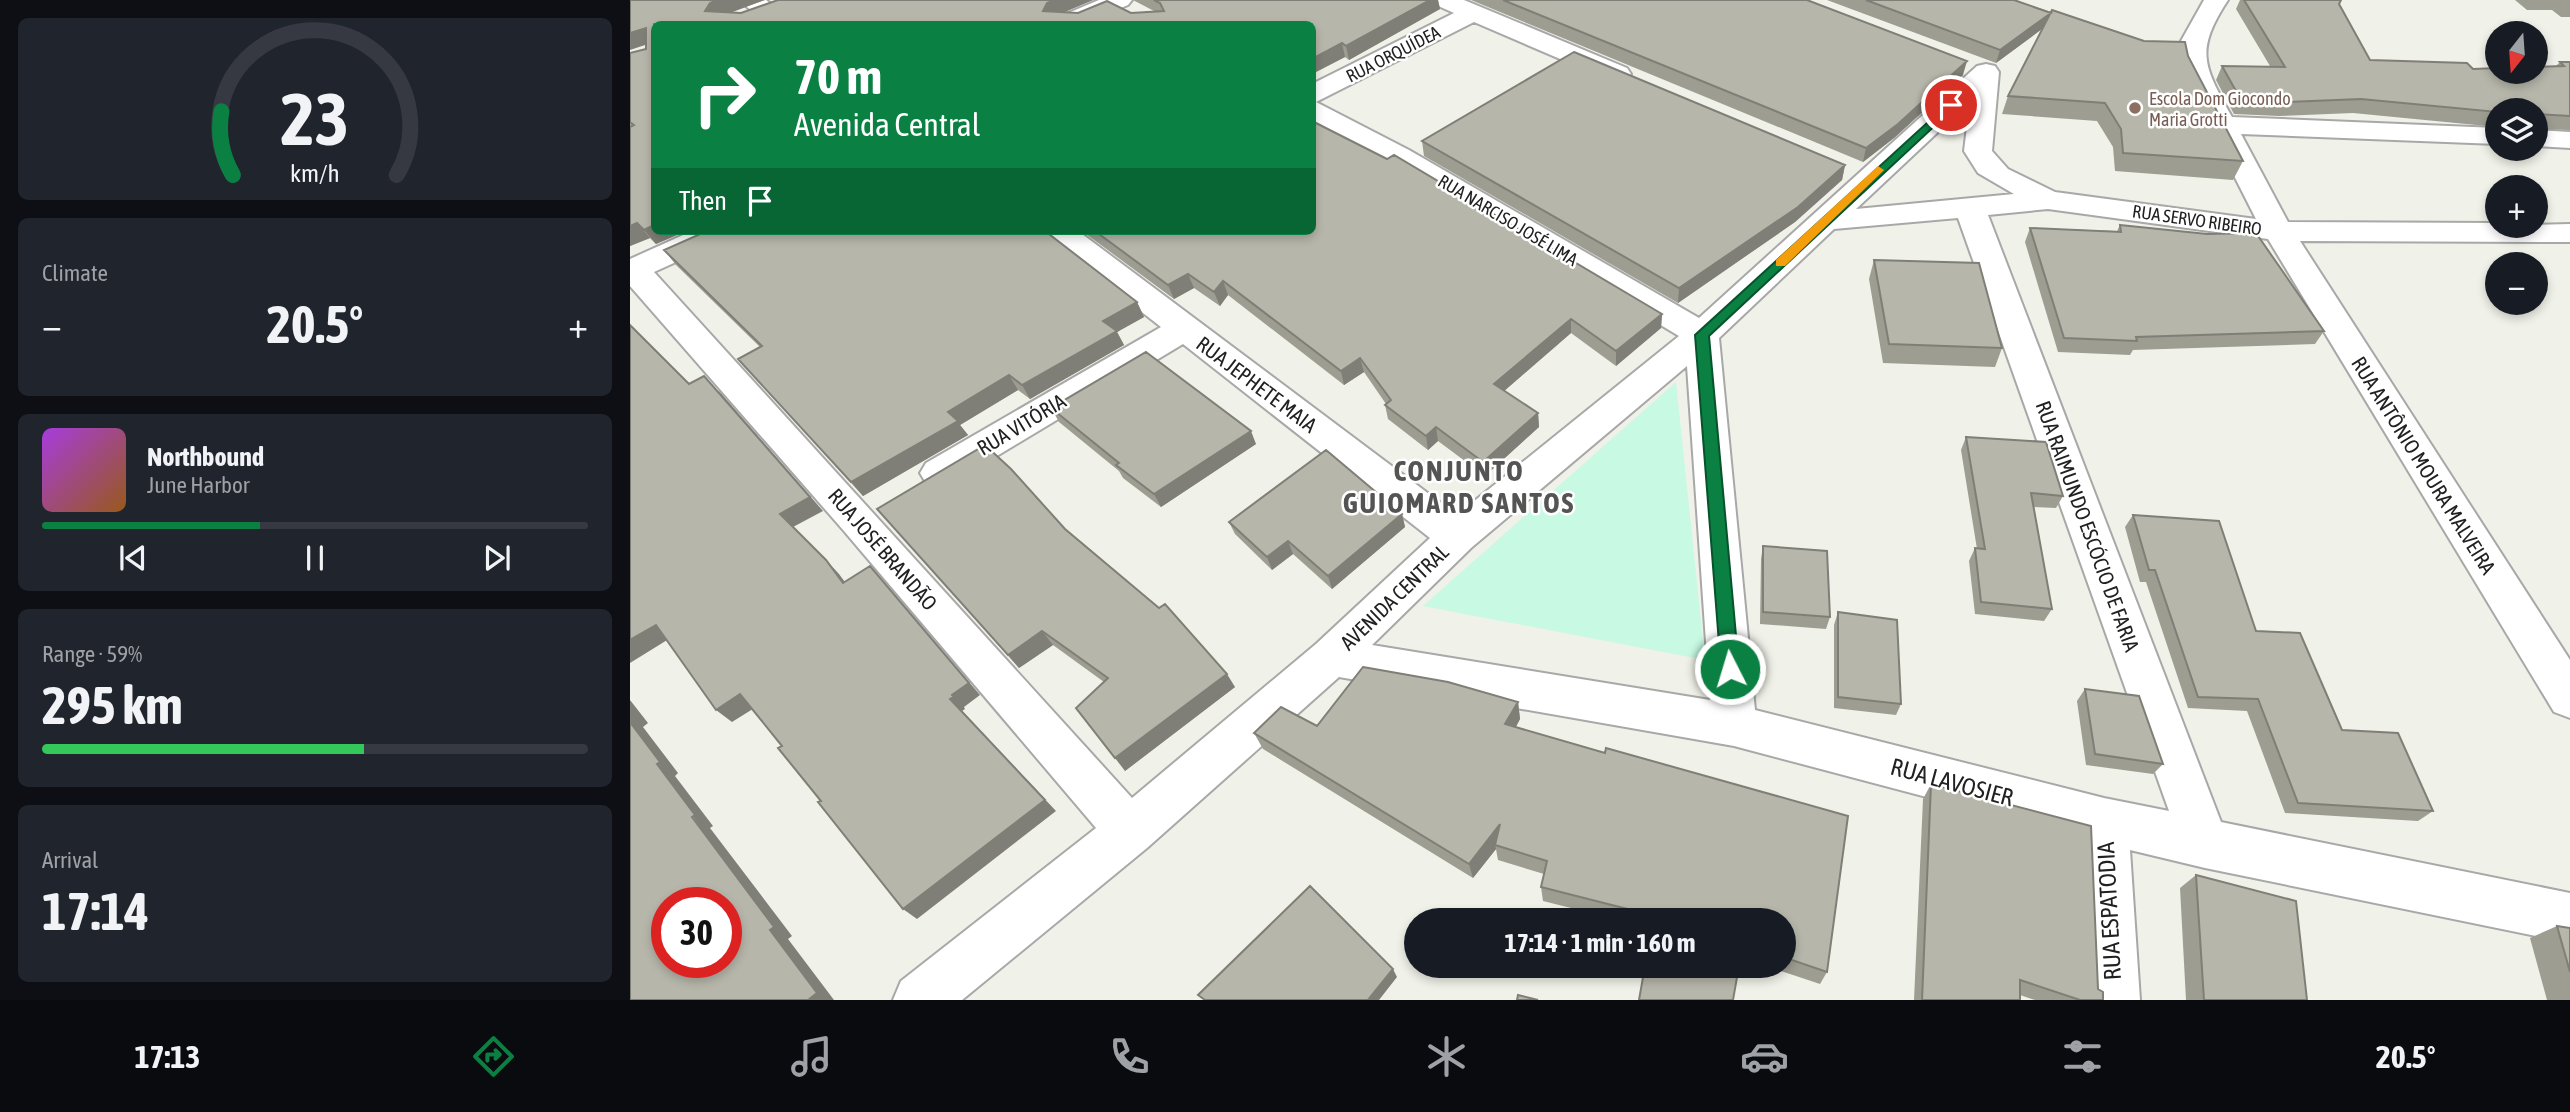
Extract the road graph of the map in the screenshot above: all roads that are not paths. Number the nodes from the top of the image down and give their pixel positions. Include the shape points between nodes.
1 (795, 0) edge
2 (1444, 0) edge
3 (2216, 0) edge
4 (1123, 5) edge
5 (1473, 13) junction
6 (760, 14) edge
7 (1072, 21) edge
8 (1646, 85) edge
9 (1316, 93) edge
10 (1316, 111) edge
11 (2223, 125) junction
12 (2485, 136) edge
13 (1916, 137) junction
14 (2548, 138) edge
15 (2570, 139) edge
16 (1978, 151) junction
17 (2048, 200) junction
18 (1970, 208) junction
19 (1826, 221) junction
20 (2278, 231) junction
21 (709, 235) edge
22 (1065, 235) edge
23 (2564, 240) edge
24 (631, 270) edge
25 (1184, 328) junction
26 (1702, 335) junction
27 (916, 486) edge
28 (1457, 537) junction
29 (1331, 657) junction
30 (2570, 698) edge
31 (1734, 725) junction
32 (2104, 821) junction
33 (1130, 831) junction
34 (2205, 844) junction
35 (2570, 918) edge
36 (920, 1000) edge
37 (2113, 1000) edge

1 - 6 street
2 - 5 street
3 - 11 street, RUA ANTÔNIO MOURA MALVEIRA via 2194,41 2195,73
4 - 7 street
5 - 8 street via 1560,61
5 - 9 street, RUA ORQUÍDEA
10 - 26 street, RUA NARCISO JOSÉ LIMA via 1411,149
11 - 12 street
11 - 20 street, RUA ANTÔNIO MOURA MALVEIRA
13 - 16 street
13 - 16 street, AVENIDA CENTRAL via 1973,67
13 - 19 street, AVENIDA CENTRAL via 1857,173
14 - 15 street
16 - 17 street via 1998,175
17 - 18 street, RUA SERVO RIBEIRO
17 - 20 street, RUA SERVO RIBEIRO
18 - 19 street, RUA SERVO RIBEIRO
18 - 34 street, RUA RAIMUNDO ESCÓCIO DE FARIA
19 - 26 street, AVENIDA CENTRAL
20 - 23 street, RUA SERVO RIBEIRO
20 - 30 street, RUA ANTÔNIO MOURA MALVEIRA
21 - 24 street
22 - 25 street, RUA JEPHETE MAIA
24 - 33 street, RUA JOSÉ BRANDÃO via 870,514
25 - 27 street, RUA VITÓRIA
25 - 28 street, RUA JEPHETE MAIA
26 - 28 street, AVENIDA CENTRAL
26 - 31 street
28 - 29 street, AVENIDA CENTRAL
29 - 31 street, RUA LAVOSIER
29 - 33 street, AVENIDA CENTRAL
31 - 32 street, RUA LAVOSIER
32 - 34 street, RUA LAVOSIER
32 - 37 street, RUA ESPATODIA
33 - 36 street, AVENIDA CENTRAL
34 - 35 street, RUA LAVOSIER

